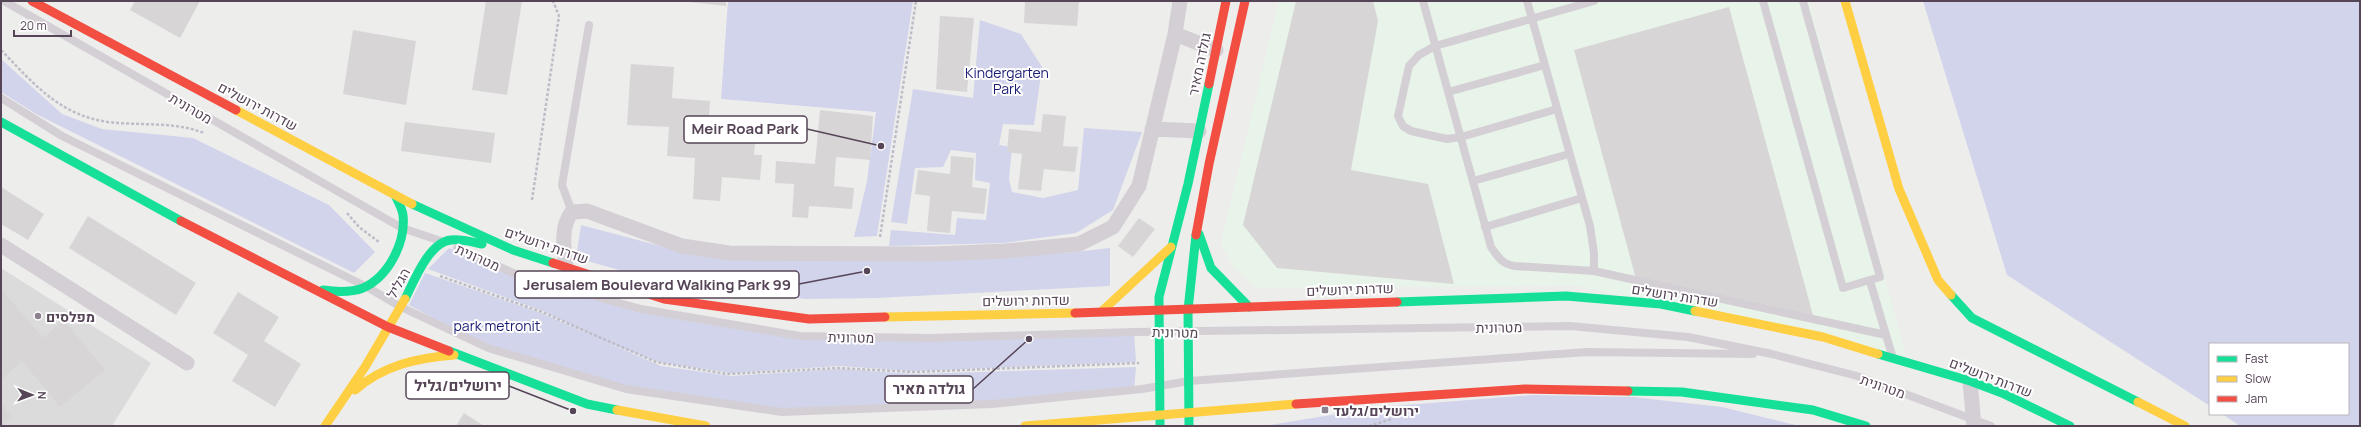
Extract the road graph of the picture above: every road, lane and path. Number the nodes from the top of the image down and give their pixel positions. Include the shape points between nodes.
1 (4, 1) edge
2 (32, 1) edge
3 (553, 1) edge
4 (916, 1) edge
5 (1180, 1) edge
6 (1226, 1) edge
7 (1245, 1) edge
8 (1423, 1) edge
9 (1527, 1) edge
10 (1594, 1) edge
11 (1763, 1) edge
12 (1803, 1) edge
13 (1845, 1) edge
14 (1532, 19) junction
15 (589, 25) dead end
16 (1174, 34) junction
17 (1436, 46) junction
18 (1216, 50) junction
19 (1544, 65) junction
20 (1448, 92) junction
21 (1, 98) edge
22 (1557, 109) junction
23 (1, 122) edge
24 (1152, 129) junction
25 (1199, 131) junction
26 (1461, 138) junction
27 (1570, 154) junction
28 (1473, 181) junction
29 (395, 195) junction
30 (1582, 198) junction
31 (532, 200) dead end
32 (572, 212) junction
33 (1485, 227) junction
34 (402, 228) junction
35 (1198, 229) junction
36 (443, 241) junction
37 (1, 245) edge
38 (1170, 247) junction
39 (513, 250) junction
40 (878, 254) junction
41 (566, 266) junction
42 (1594, 271) junction
43 (1870, 281) junction
44 (310, 286) junction
45 (367, 287) junction
46 (401, 307) junction
47 (1249, 307) junction
48 (1159, 310) junction
49 (1188, 310) junction
50 (1101, 312) junction
51 (388, 327) junction
52 (1160, 332) junction
53 (1189, 333) junction
54 (1886, 335) junction
55 (1772, 354) junction
56 (458, 355) junction
57 (1893, 358) junction
58 (187, 363) dead end
59 (1970, 380) junction
60 (1189, 381) junction
61 (1160, 386) junction
62 (344, 400) junction
63 (1246, 407) junction
64 (1813, 410) junction
65 (1189, 412) junction
66 (1160, 415) junction
67 (1226, 418) dead end
68 (1099, 420) junction
69 (1974, 422) edge
70 (324, 426) edge
71 (706, 426) edge
72 (1025, 426) edge
73 (1116, 426) edge
74 (1160, 426) edge
75 (1189, 426) edge
76 (1844, 426) edge
77 (1866, 426) edge
78 (1991, 426) edge
79 (2070, 426) edge
80 (2185, 426) edge

1 - 34 lane, מטרונית
2 - 29 main road, שדרות ירושלים
3 - 31 path via 559,16
4 - 40 path
5 - 16 street
6 - 18 main road, גולדה מאיר
7 - 35 main road via 1209,164
8 - 17 lane
9 - 14 lane
10 - 14 lane
11 - 43 lane via 1843,288
12 - 43 lane via 1880,278
13 - 80 main road via 1899,189 1938,280 1972,318
14 - 17 lane
14 - 19 lane
15 - 32 lane via 562,185
16 - 18 street
16 - 24 street
17 - 20 lane
17 - 26 lane via 1419,56 1409,66 1398,116 1402,126 1411,131 1447,139
18 - 25 main road, גולדה מאיר
19 - 20 lane
19 - 22 lane
20 - 26 lane
21 - 45 lane, מטרונית via 62,136
22 - 26 lane
22 - 27 lane
23 - 44 main road via 161,211
24 - 25 street
24 - 40 street via 1139,186 1113,227 1079,244 1005,251
25 - 38 main road, גולדה מאיר via 1185,196
26 - 28 lane
27 - 28 lane
27 - 30 lane
28 - 33 lane
29 - 34 main road via 402,212
29 - 39 main road, שדרות ירושלים via 448,222
30 - 33 lane
30 - 42 lane via 1592,238
32 - 40 street via 587,211 682,246 729,253
32 - 41 street via 565,221 563,242
33 - 42 lane via 1491,247 1499,260 1506,264
34 - 36 lane, מטרונית
34 - 45 main road via 396,255 391,264
35 - 47 main road via 1211,268
35 - 49 main road
36 - 39 main road via 458,240
36 - 46 main road, הגליל via 429,255
36 - 52 lane, מטרונית via 518,275 641,309 800,336 929,338
37 - 58 street
38 - 48 main road, גולדה מאיר
38 - 50 main road
39 - 41 main road, שדרות ירושלים
41 - 50 main road, שדרות ירושלים via 664,299 809,319
42 - 54 lane
43 - 54 lane
44 - 45 main road via 334,292 351,292
44 - 51 main road
45 - 46 lane, מטרונית
46 - 51 main road, הגליל
46 - 61 lane, מטרונית via 485,348 626,389 782,412 992,404
47 - 49 main road, שדרות ירושלים
47 - 57 main road, שדרות ירושלים via 1566,296 1661,304 1823,337
48 - 49 main road, שדרות ירושלים
48 - 50 main road, שדרות ירושלים
48 - 52 main road, גולדה מאיר
49 - 53 main road
51 - 56 main road
51 - 62 main road, הגליל
52 - 53 lane, מטרונית
52 - 61 main road, גולדה מאיר
53 - 55 lane, מטרונית via 1570,326 1688,337
53 - 60 main road
54 - 57 lane
55 - 60 lane, מטרונית via 1587,352
55 - 69 lane, מטרונית via 1857,376
56 - 62 main road, הגליל via 404,361 366,380
56 - 71 main road via 587,404
57 - 59 main road, שדרות ירושלים
59 - 69 street
59 - 79 main road, שדרות ירושלים
60 - 61 lane, מטרונית
60 - 65 main road
61 - 66 main road, גולדה מאיר
62 - 70 main road, הגליל
63 - 64 main road via 1524,389 1682,392
63 - 65 main road
63 - 67 main road
64 - 76 main road
64 - 77 main road
65 - 66 main road
65 - 75 main road
66 - 68 main road
66 - 74 main road, גולדה מאיר
68 - 72 main road
68 - 73 main road
69 - 78 lane, מטרונית

